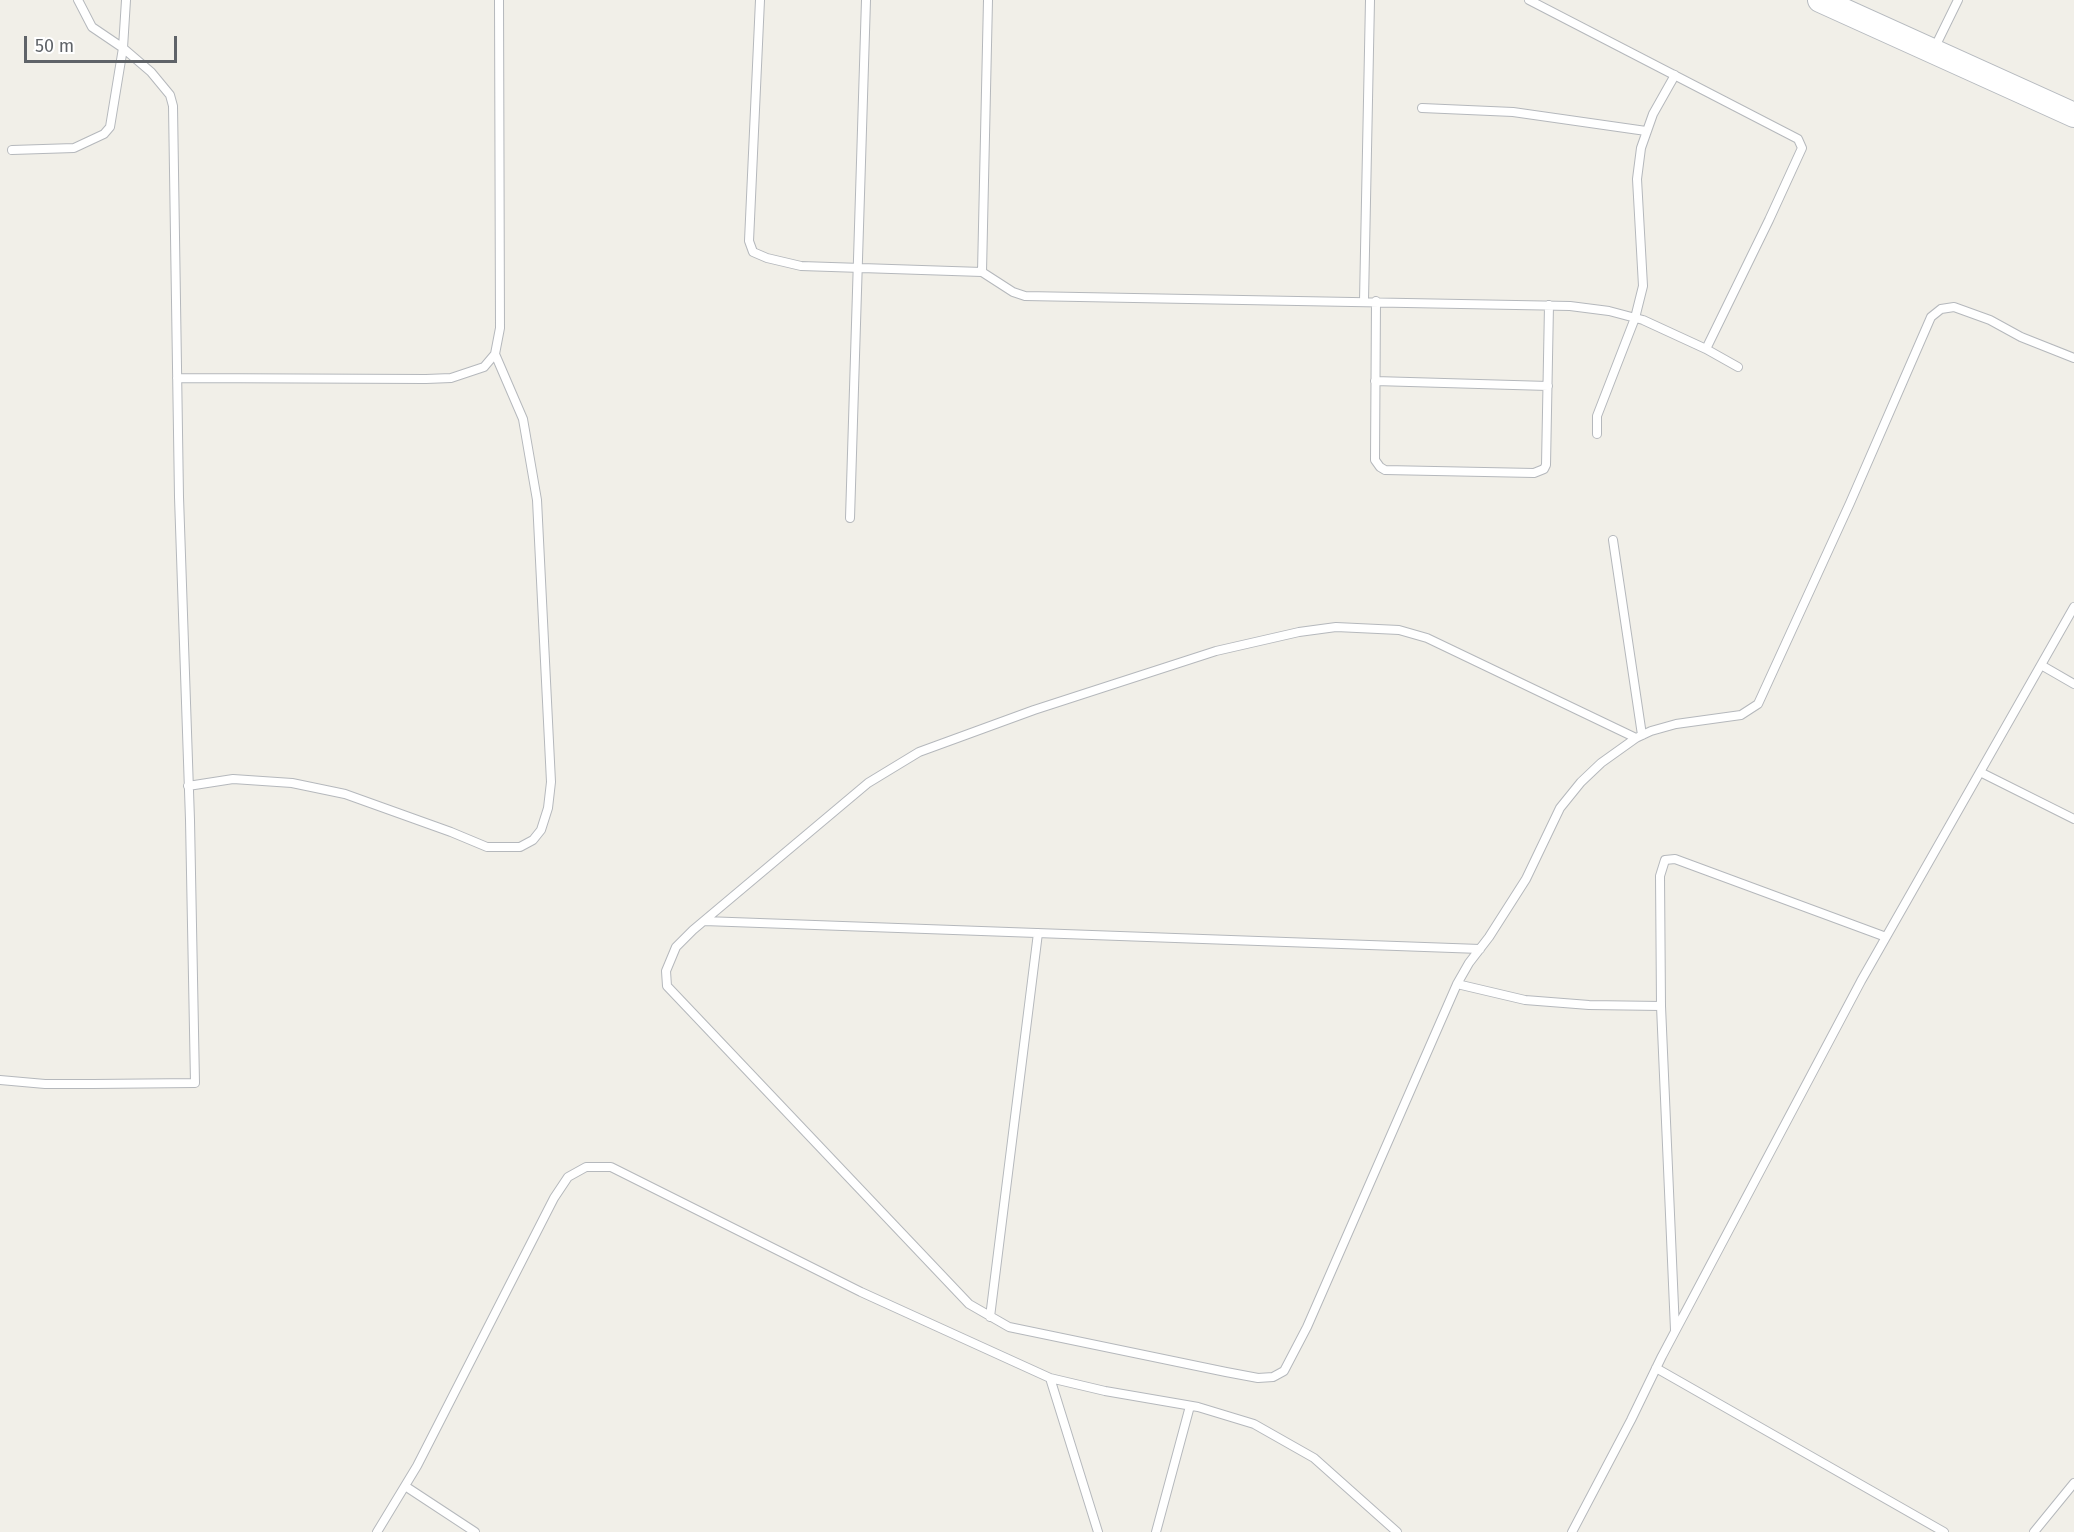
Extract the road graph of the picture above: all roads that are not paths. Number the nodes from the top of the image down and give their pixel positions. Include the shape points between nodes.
1 (78, 0) edge
2 (126, 0) edge
3 (499, 0) edge
4 (760, 0) edge
5 (866, 0) edge
6 (988, 0) edge
7 (1370, 0) edge
8 (1529, 0) edge
9 (1820, 0) edge
10 (1958, 0) edge
11 (123, 48) junction
12 (1933, 51) junction
13 (1675, 75) junction
14 (1422, 108) dead end
15 (2074, 115) edge
16 (1646, 131) junction
17 (12, 150) dead end
18 (858, 268) junction
19 (982, 272) junction
20 (1364, 301) junction
21 (1376, 301) junction
22 (1549, 306) junction
23 (1635, 318) junction
24 (1706, 349) junction
25 (495, 354) junction
26 (2074, 358) edge
27 (1738, 367) dead end
28 (177, 378) junction
29 (1375, 381) junction
30 (1548, 386) junction
31 (1597, 434) dead end
32 (850, 518) dead end
33 (1613, 540) dead end
34 (2074, 607) edge
35 (2041, 665) junction
36 (2074, 684) edge
37 (1639, 737) junction
38 (1980, 772) junction
39 (188, 786) junction
40 (2074, 819) edge
41 (704, 921) junction
42 (1038, 933) junction
43 (1886, 937) junction
44 (1480, 949) junction
45 (1457, 984) junction
46 (1660, 1006) junction
47 (0, 1080) edge
48 (990, 1317) junction
49 (1675, 1330) junction
50 (1656, 1368) junction
51 (1050, 1378) junction
52 (1190, 1406) junction
53 (2074, 1483) edge
54 (405, 1486) junction
55 (377, 1532) edge
56 (475, 1532) edge
57 (1098, 1532) edge
58 (1156, 1532) edge
59 (1397, 1532) edge
60 (1572, 1532) edge
61 (1944, 1532) edge
62 (2034, 1532) edge

1 - 11 lane via 92,27
2 - 11 lane
3 - 25 lane via 501,299
4 - 18 lane via 749,242 753,252 767,258 801,266
5 - 18 lane
6 - 19 lane
7 - 20 lane
8 - 13 lane
9 - 12 street
10 - 12 lane
11 - 17 lane via 113,117 104,134 74,148
11 - 28 lane via 151,72 170,95 173,106
12 - 15 street
13 - 16 lane
13 - 24 lane via 1798,139 1802,148
14 - 16 lane via 1513,112
16 - 23 lane via 1637,179 1643,286
18 - 19 lane
18 - 32 lane
19 - 20 lane via 1025,296
20 - 21 lane
21 - 22 lane
21 - 29 lane
22 - 23 lane via 1609,311
22 - 30 lane
23 - 24 lane
23 - 31 lane via 1597,416
24 - 27 lane
25 - 28 lane via 484,367 451,378
25 - 39 lane via 523,419 537,500 551,782 541,830 520,847 487,847 375,804 303,785 233,779
26 - 37 lane via 1954,308 1941,309 1931,317 1758,704 1741,715 1676,724
28 - 39 lane
29 - 30 lane
29 - 30 lane via 1376,460 1385,470 1544,470
33 - 37 lane
34 - 35 lane
35 - 36 lane
35 - 38 lane
37 - 41 lane via 1427,638 1368,627 1299,632 1216,651 1076,695 919,752 868,783
37 - 44 lane via 1601,763 1560,808 1526,879
38 - 40 lane
38 - 43 lane
39 - 47 lane via 195,1083 45,1084
41 - 42 lane
41 - 48 lane via 676,947 666,971 667,986 969,1304
42 - 44 lane
42 - 48 lane
43 - 46 lane via 1675,859 1665,860 1660,876
43 - 49 lane
44 - 45 lane
45 - 46 lane via 1525,1000
45 - 48 lane via 1308,1327 1284,1371 1258,1378 1009,1327
46 - 49 lane
49 - 50 lane
50 - 60 lane
50 - 61 lane
51 - 52 lane
51 - 54 lane via 861,1292 611,1167 586,1167 568,1177 554,1198
51 - 57 lane
52 - 58 lane
52 - 59 lane via 1254,1424 1314,1458
53 - 62 lane
54 - 55 lane
54 - 56 lane

